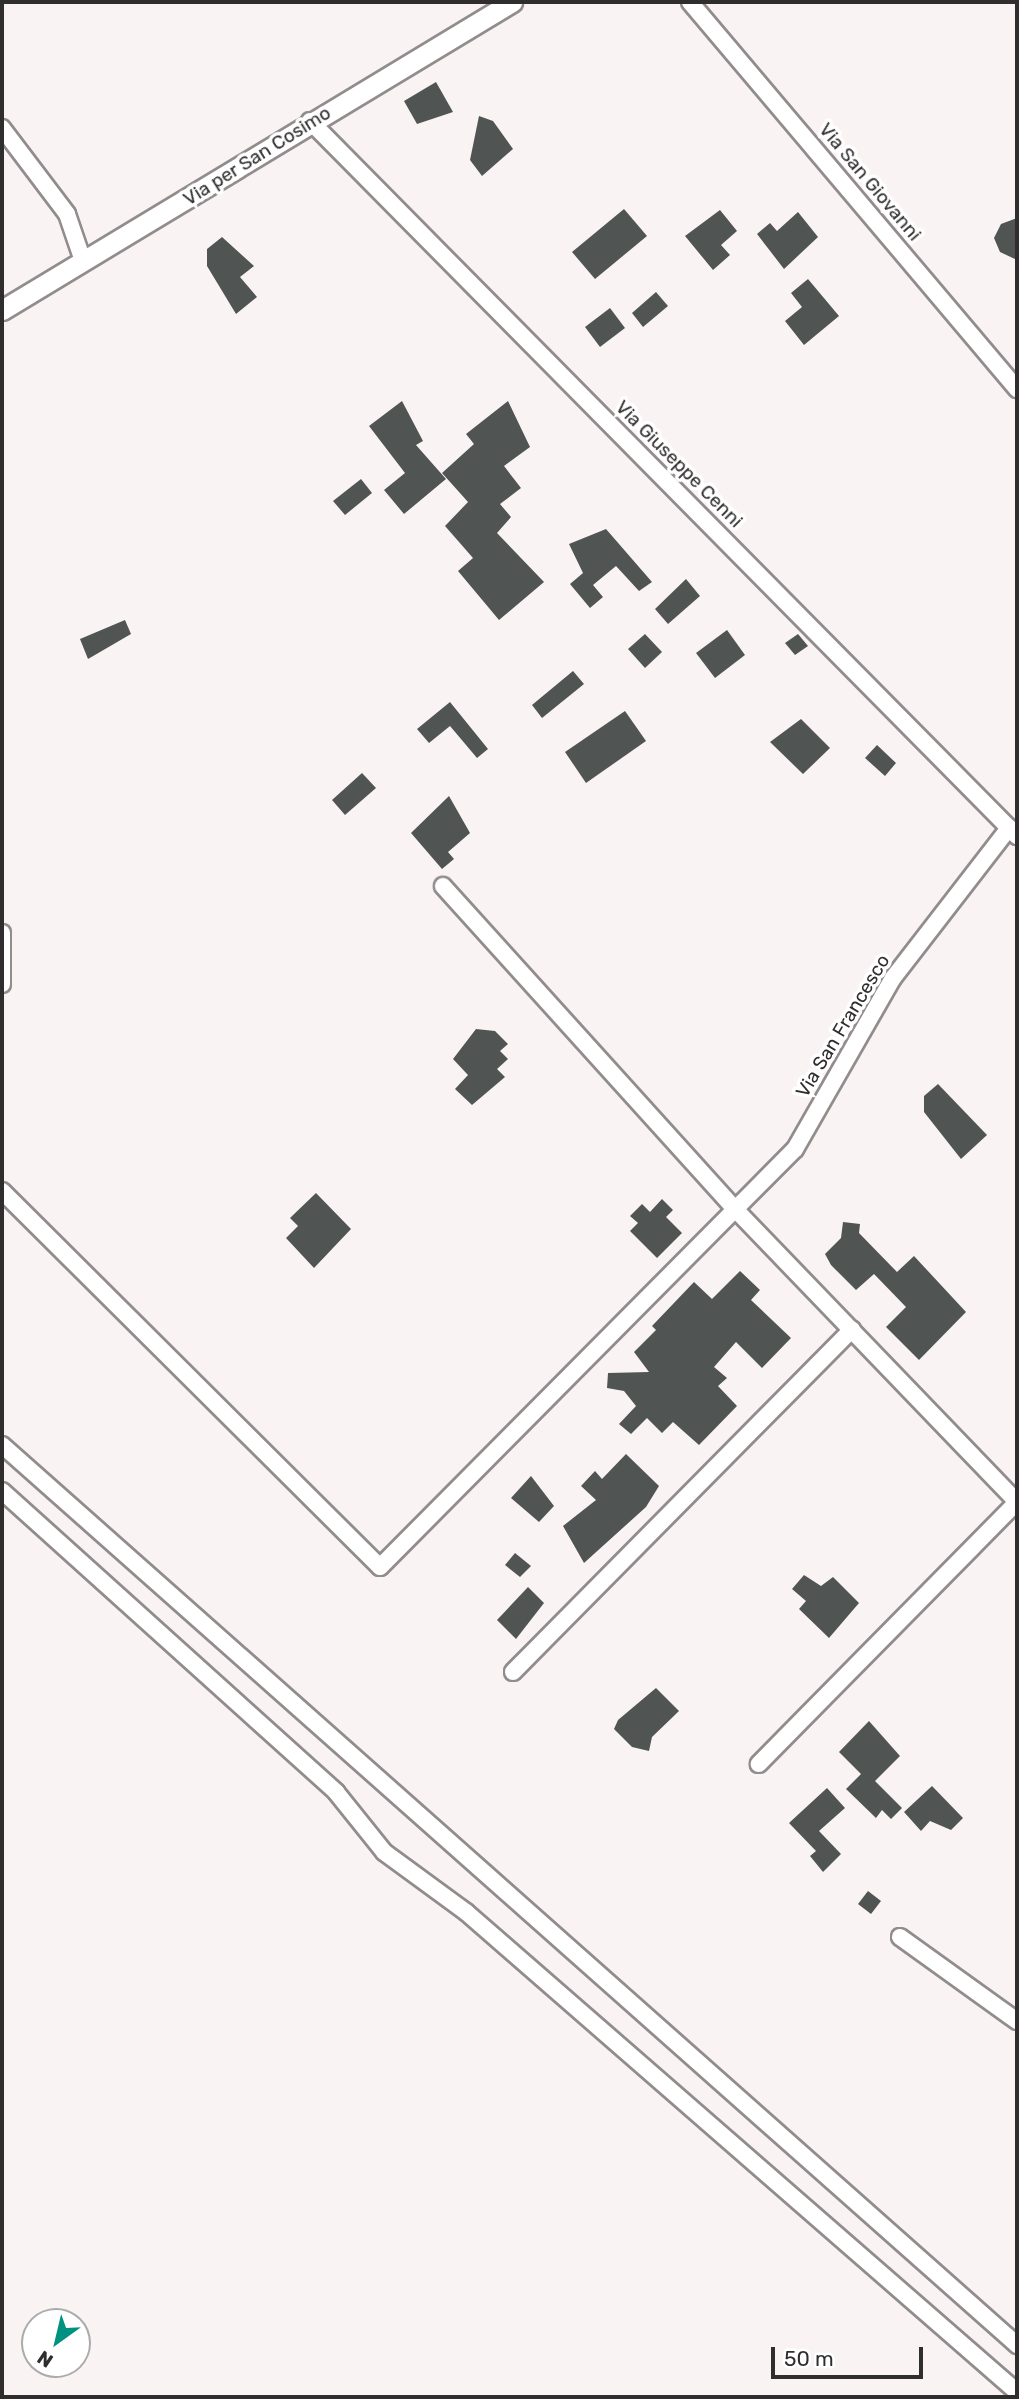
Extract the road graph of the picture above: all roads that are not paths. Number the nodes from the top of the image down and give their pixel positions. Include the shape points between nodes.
1 (512, 2) edge
2 (691, 2) edge
3 (310, 121) junction
4 (2, 128) edge
5 (82, 258) junction
6 (2, 310) edge
7 (1017, 388) edge
8 (1013, 832) edge
9 (443, 886) dead end
10 (2, 933) edge
11 (2, 984) edge
12 (2, 1191) edge
13 (736, 1210) junction
14 (852, 1330) junction
15 (2, 1445) edge
16 (2, 1491) edge
17 (513, 1672) dead end
18 (759, 1764) dead end
19 (900, 1937) dead end
20 (1017, 2021) edge
21 (1017, 2345) edge
22 (1017, 2392) edge

1 - 3 street, Via per San Cosimo
2 - 7 street, Via San Giovanni
3 - 5 street, Via per San Cosimo
3 - 8 street, Via Giuseppe Cenni
4 - 5 street via 67,214
5 - 6 street, Via per San Cosimo
8 - 13 street, Via San Francesco via 893,978 795,1149
9 - 13 street
10 - 11 street
12 - 13 street, Via San Francesco via 380,1567
13 - 14 street
14 - 17 street
14 - 18 street via 1017,1502
15 - 21 street
16 - 22 street via 336,1792 384,1852 466,1912
19 - 20 street

